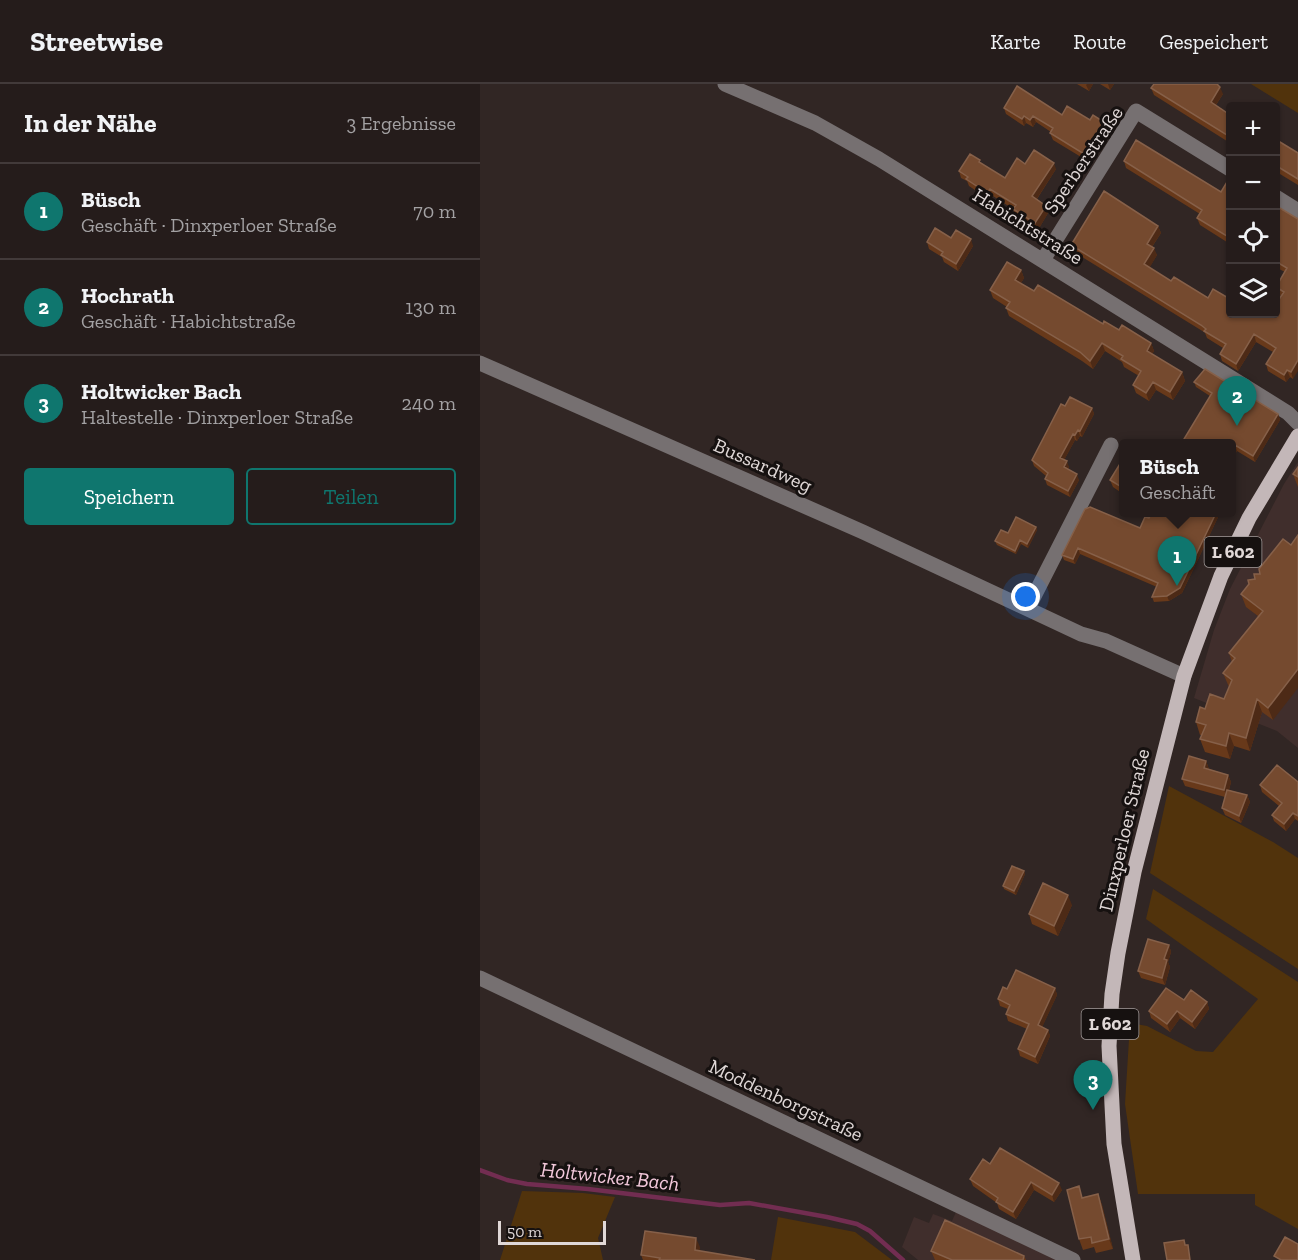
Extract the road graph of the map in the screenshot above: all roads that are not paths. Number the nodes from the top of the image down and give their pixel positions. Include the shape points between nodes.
1 (725, 84) edge
2 (1226, 167) edge
3 (1280, 200) edge
4 (1298, 211) edge
5 (1043, 260) junction
6 (480, 363) edge
7 (1298, 423) edge
8 (1298, 436) edge
9 (1111, 445) dead end
10 (1028, 608) junction
11 (1184, 676) junction
12 (480, 978) edge
13 (1073, 1260) edge
14 (1133, 1260) edge

1 - 5 street, Habichtstraße via 815,123
2 - 5 street, Sperberstraße via 1136,111
3 - 4 street
5 - 7 street, Habichtstraße via 1288,413
6 - 10 street, Bussardweg
8 - 11 main road, Dinxperloer Straße / L 602 via 1221,576
9 - 10 street
10 - 11 street, Bussardweg
11 - 14 main road, Dinxperloer Straße / L 602 via 1134,872 1112,994 1109,1046 1114,1144
12 - 13 street, Moddenborgstraße

